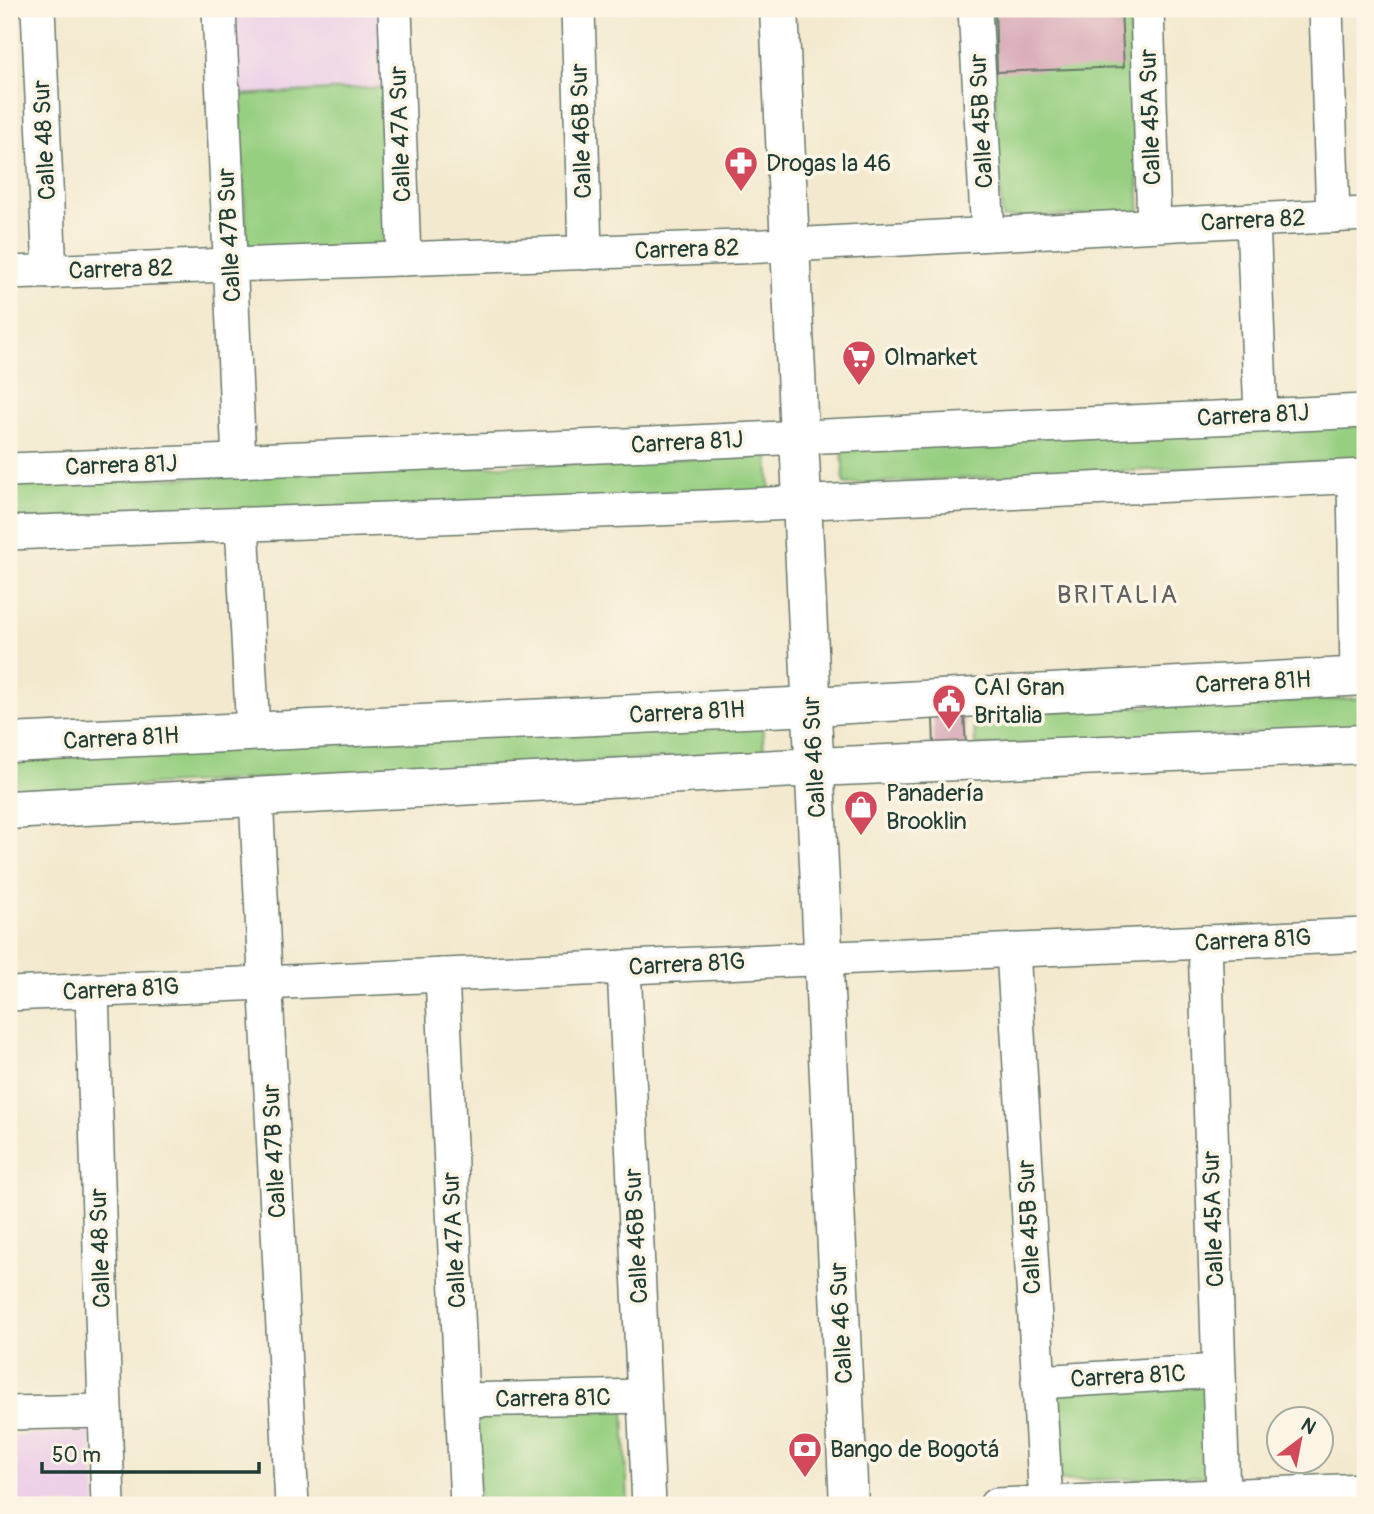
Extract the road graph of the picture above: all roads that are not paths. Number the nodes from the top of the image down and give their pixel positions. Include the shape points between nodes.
1 (38, 9) edge
2 (219, 9) edge
3 (396, 9) edge
4 (578, 9) edge
5 (779, 9) edge
6 (975, 9) edge
7 (1147, 9) edge
8 (1326, 9) edge
9 (1349, 215) edge
10 (1253, 220) junction
11 (1154, 225) junction
12 (988, 234) junction
13 (790, 245) junction
14 (585, 253) junction
15 (404, 259) junction
16 (230, 265) junction
17 (50, 272) junction
18 (9, 273) edge
19 (1365, 411) edge
20 (1261, 415) junction
21 (799, 437) junction
22 (239, 461) junction
23 (9, 470) edge
24 (1360, 477) edge
25 (802, 502) junction
26 (242, 524) junction
27 (9, 533) edge
28 (1361, 677) edge
29 (812, 706) junction
30 (253, 732) junction
31 (9, 743) edge
32 (1365, 744) edge
33 (815, 767) junction
34 (256, 797) junction
35 (9, 810) edge
36 (1365, 934) edge
37 (1205, 942) junction
38 (1013, 950) junction
39 (825, 958) junction
40 (624, 967) junction
41 (442, 975) junction
42 (265, 982) junction
43 (92, 990) junction
44 (9, 994) edge
45 (1218, 1371) junction
46 (1038, 1382) junction
47 (644, 1396) junction
48 (462, 1400) junction
49 (105, 1411) junction
50 (9, 1413) edge
51 (1365, 1490) edge
52 (1223, 1496) junction
53 (1046, 1503) junction
54 (108, 1505) edge
55 (292, 1505) edge
56 (467, 1505) edge
57 (649, 1505) edge
58 (849, 1505) edge
59 (996, 1505) edge

1 - 17 street, Calle 48 Sur
2 - 16 street, Calle 47B Sur
3 - 15 street, Calle 47A Sur
4 - 14 street, Calle 46B Sur
5 - 13 street, Calle 46 Sur
6 - 12 street, Calle 45B Sur
7 - 11 street, Calle 45A Sur
8 - 9 street
9 - 10 street, Carrera 82
10 - 11 street, Carrera 82
10 - 20 street
11 - 12 street, Carrera 82
12 - 13 street, Carrera 82
13 - 14 street, Carrera 82
13 - 21 street, Calle 46 Sur
14 - 15 street, Carrera 82
15 - 16 street, Carrera 82
16 - 17 street, Carrera 82
16 - 22 street, Calle 47B Sur
17 - 18 street, Carrera 82
19 - 20 street, Carrera 81J
20 - 21 street, Carrera 81J
21 - 22 street, Carrera 81J
21 - 25 street, Calle 46 Sur
22 - 23 street, Carrera 81J
24 - 25 street
24 - 28 street
25 - 26 street
25 - 29 street, Calle 46 Sur
26 - 27 street
26 - 30 street
28 - 29 street, Carrera 81H
29 - 30 street, Carrera 81H
29 - 33 street, Calle 46 Sur
30 - 31 street, Carrera 81H
32 - 33 street
33 - 34 street
33 - 39 street, Calle 46 Sur
34 - 35 street
34 - 42 street, Calle 47B Sur
36 - 37 street, Carrera 81G
37 - 38 street, Carrera 81G
37 - 45 street, Calle 45A Sur
38 - 39 street, Carrera 81G
38 - 46 street, Calle 45B Sur
39 - 40 street, Carrera 81G
39 - 58 street, Calle 46 Sur
40 - 41 street, Carrera 81G
40 - 47 street, Calle 46B Sur
41 - 42 street, Carrera 81G
41 - 48 street, Calle 47A Sur
42 - 43 street, Carrera 81G
42 - 55 street, Calle 47B Sur
43 - 44 street, Carrera 81G
43 - 49 street, Calle 48 Sur
45 - 46 street, Carrera 81C
45 - 52 street, Calle 45A Sur
46 - 53 street, Calle 45B Sur
47 - 48 street, Carrera 81C
47 - 57 street, Calle 46B Sur
48 - 56 street, Calle 47A Sur
49 - 50 street
49 - 54 street, Calle 48 Sur
51 - 52 street
52 - 53 street
53 - 59 street

